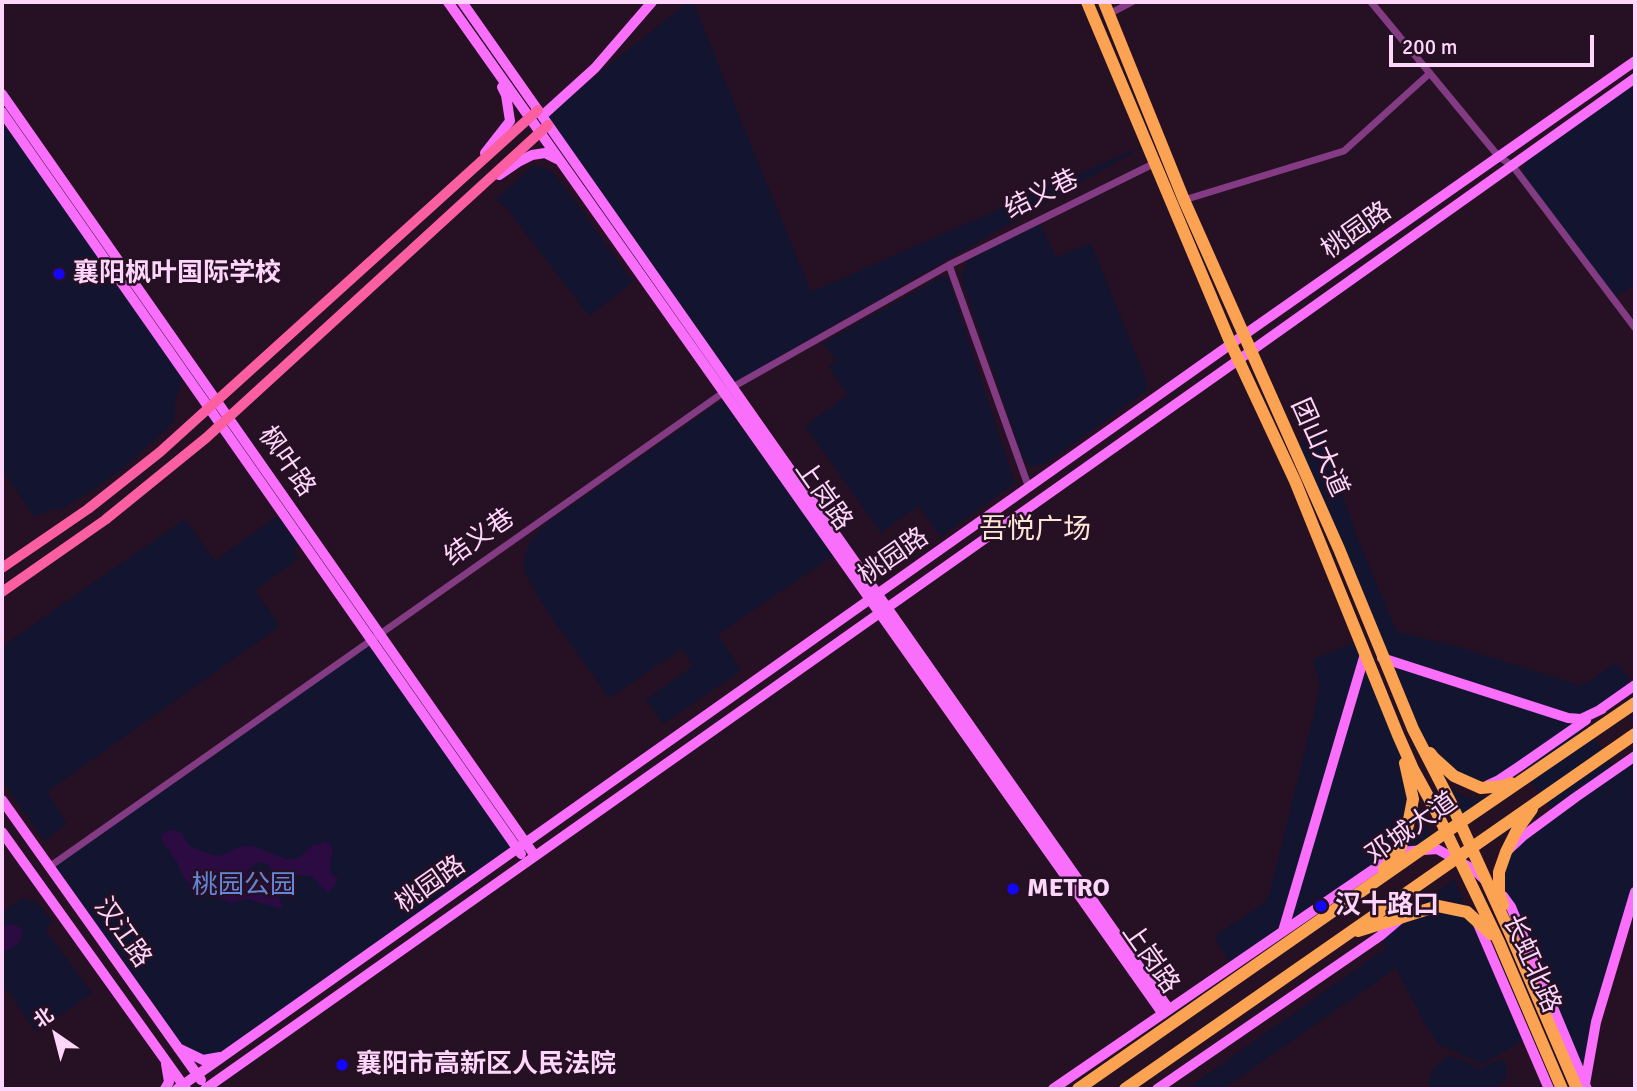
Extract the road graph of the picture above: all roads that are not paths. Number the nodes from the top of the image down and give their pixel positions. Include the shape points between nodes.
1 (448, 2) edge
2 (461, 2) edge
3 (652, 2) edge
4 (1087, 2) edge
5 (1132, 2) edge
6 (1371, 2) edge
7 (1106, 8) edge
8 (478, 44) junction
9 (1635, 61) edge
10 (1430, 73) junction
11 (1635, 78) edge
12 (2, 94) edge
13 (2, 112) edge
14 (540, 120) junction
15 (1499, 158) junction
16 (561, 162) junction
17 (1155, 163) junction
18 (1512, 165) junction
19 (466, 175) junction
20 (476, 192) junction
21 (1184, 200) junction
22 (949, 264) junction
23 (1635, 328) edge
24 (1244, 335) junction
25 (1231, 344) junction
26 (1251, 351) junction
27 (1238, 360) junction
28 (728, 390) junction
29 (212, 403) junction
30 (225, 420) junction
31 (1029, 488) junction
32 (2, 568) edge
33 (864, 583) junction
34 (891, 585) junction
35 (2, 592) edge
36 (902, 596) junction
37 (874, 597) junction
38 (857, 609) junction
39 (883, 610) junction
40 (866, 622) junction
41 (894, 625) junction
42 (376, 637) junction
43 (1365, 654) junction
44 (1382, 658) junction
45 (1635, 685) edge
46 (1635, 703) edge
47 (1602, 709) junction
48 (1411, 725) junction
49 (1635, 734) edge
50 (1398, 735) junction
51 (1635, 756) edge
52 (1525, 778) junction
53 (1481, 788) junction
54 (2, 800) edge
55 (1539, 801) junction
56 (1460, 823) junction
57 (2, 832) edge
58 (1446, 832) junction
59 (522, 846) junction
60 (1471, 848) junction
61 (1399, 852) junction
62 (1506, 852) junction
63 (1458, 856) junction
64 (530, 859) junction
65 (49, 867) junction
66 (1370, 885) junction
67 (1499, 892) junction
68 (1635, 892) edge
69 (1499, 910) joint
70 (1405, 916) junction
71 (1476, 920) junction
72 (1283, 931) junction
73 (1510, 933) junction
74 (1344, 936) junction
75 (1499, 942) junction
76 (1166, 1011) junction
77 (178, 1048) junction
78 (224, 1057) junction
79 (166, 1060) junction
80 (230, 1072) junction
81 (197, 1075) junction
82 (182, 1088) edge
83 (1583, 1088) edge
84 (165, 1089) edge
85 (206, 1089) edge
86 (223, 1089) edge
87 (1053, 1089) edge
88 (1078, 1089) edge
89 (1125, 1089) edge
90 (1157, 1089) edge
91 (1549, 1089) edge
92 (1562, 1089) edge

1 - 8 street, 上岗路
2 - 14 street, 上岗路
3 - 14 street via 595,68
4 - 17 highway, 团山大道
5 - 7 street
6 - 10 street
7 - 21 highway, 团山大道
8 - 14 street, 上岗路
8 - 19 street via 506,95 510,121
9 - 15 street, 桃园路
10 - 15 street
10 - 21 street via 1344,151
11 - 18 street, 桃园路
12 - 29 street, 枫叶路
13 - 29 street, 枫叶路
14 - 16 street, 上岗路
14 - 19 main road
14 - 20 main road
14 - 28 street, 上岗路
15 - 18 street
15 - 24 street, 桃园路
16 - 20 street via 545,153 532,155
16 - 28 street, 上岗路
17 - 22 street, 结义巷
17 - 25 highway, 团山大道
18 - 23 street
18 - 26 street, 桃园路
19 - 29 main road
20 - 30 main road
21 - 24 highway, 团山大道
22 - 28 street, 结义巷
22 - 31 street
24 - 25 street, 桃园路
24 - 26 highway, 团山大道
25 - 27 highway, 团山大道
25 - 31 street, 桃园路
26 - 27 street, 桃园路
26 - 44 highway, 团山大道
27 - 36 street, 桃园路
27 - 43 highway, 团山大道 via 1295,481
28 - 33 street, 上岗路
28 - 42 street, 结义巷
29 - 30 street, 枫叶路
29 - 32 main road via 88,509
30 - 35 main road via 105,520
30 - 42 street, 枫叶路
31 - 34 street, 桃园路
33 - 34 street
33 - 37 street, 上岗路
33 - 38 street
34 - 37 street, 桃园路
36 - 39 street, 桃园路
36 - 41 street
37 - 38 street, 桃园路
37 - 39 street, 上岗路
38 - 59 street, 桃园路
39 - 40 street, 桃园路
39 - 41 street, 上岗路
40 - 41 street
40 - 64 street, 桃园路
41 - 76 street, 上岗路
42 - 59 street, 枫叶路
42 - 65 street, 结义巷
43 - 50 highway, 团山大道
43 - 72 street
44 - 47 street via 1568,718 1581,719
44 - 48 highway, 团山大道
45 - 47 street
46 - 52 highway, 邓城大道
47 - 53 street
48 - 53 highway via 1434,758 1454,776
48 - 56 highway, 团山大道
49 - 55 highway, 邓城大道
50 - 58 highway, 团山大道
50 - 61 highway via 1413,799
51 - 62 street
52 - 53 highway
52 - 56 highway, 邓城大道
54 - 65 street, 汉江路
55 - 60 highway, 邓城大道
55 - 62 highway
56 - 58 highway, 邓城大道
56 - 60 highway, 团山大道
57 - 79 street, 汉江路
58 - 63 highway, 团山大道
58 - 66 highway, 邓城大道
59 - 64 street, 枫叶路
59 - 78 street, 桃园路
60 - 63 highway, 邓城大道
60 - 69 highway, 团山大道
61 - 66 highway
61 - 67 street via 1437,849 1473,869
61 - 72 street
62 - 67 highway
63 - 74 highway, 邓城大道
63 - 75 highway, 长虹北路
64 - 80 street, 桃园路
65 - 77 street, 汉江路
66 - 88 highway, 邓城大道
67 - 73 highway
67 - 83 street via 1511,907
68 - 83 street via 1596,1023
69 - 73 highway, 长虹北路
70 - 71 highway via 1438,906 1467,912
70 - 74 highway
70 - 90 street
71 - 75 highway
71 - 91 street
72 - 76 street
73 - 83 highway, 长虹北路
74 - 89 highway, 邓城大道
75 - 92 highway, 长虹北路
76 - 87 street
77 - 78 street via 203,1060
77 - 81 street, 汉江路
78 - 81 street, 桃园路
79 - 82 street, 汉江路
79 - 84 street via 169,1082
80 - 85 street, 桃园路
80 - 86 street
81 - 82 street, 桃园路
81 - 85 street, 汉江路

